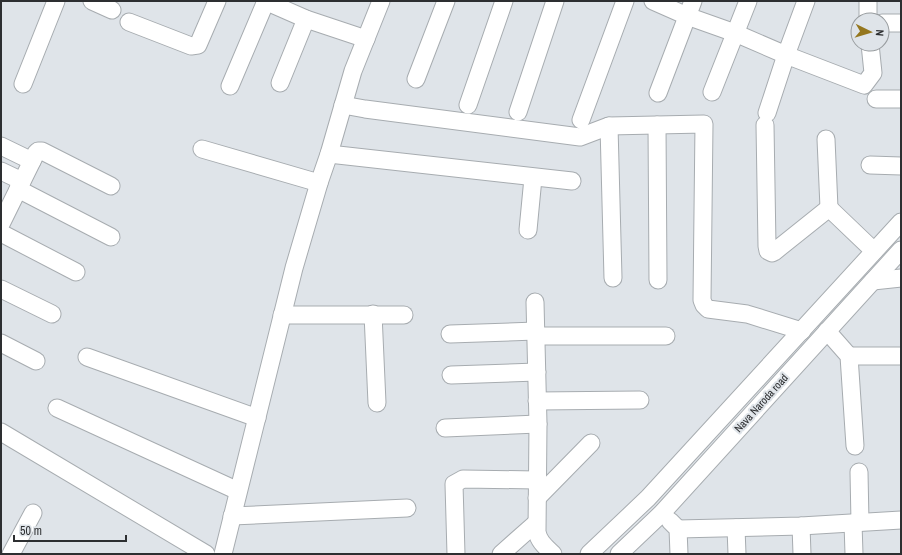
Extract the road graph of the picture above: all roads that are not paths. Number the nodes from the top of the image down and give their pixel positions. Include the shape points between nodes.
1 (56, 1) edge
2 (92, 1) edge
3 (217, 1) edge
4 (265, 1) edge
5 (381, 1) edge
6 (446, 1) edge
7 (504, 1) edge
8 (555, 1) edge
9 (624, 1) edge
10 (653, 1) edge
11 (748, 1) edge
12 (806, 1) edge
13 (868, 1) edge
14 (690, 8) edge
15 (112, 10) dead end
16 (868, 12) edge
17 (306, 18) junction
18 (129, 22) dead end
19 (890, 23) edge
20 (901, 23) edge
21 (736, 33) junction
22 (366, 40) junction
23 (871, 52) edge
24 (786, 54) junction
25 (416, 79) dead end
26 (280, 83) dead end
27 (23, 84) dead end
28 (230, 86) dead end
29 (712, 92) dead end
30 (658, 93) dead end
31 (876, 99) dead end
32 (901, 99) edge
33 (343, 104) junction
34 (468, 105) dead end
35 (518, 112) dead end
36 (581, 120) dead end
37 (657, 125) junction
38 (609, 126) junction
39 (826, 139) dead end
40 (1, 146) edge
41 (202, 149) dead end
42 (329, 154) junction
43 (32, 161) junction
44 (870, 165) dead end
45 (901, 166) edge
46 (1, 171) edge
47 (533, 178) junction
48 (572, 181) dead end
49 (319, 183) junction
50 (20, 185) junction
51 (111, 186) dead end
52 (829, 208) junction
53 (901, 222) edge
54 (1, 224) edge
55 (528, 230) dead end
56 (1, 233) edge
57 (111, 237) dead end
58 (901, 250) edge
59 (874, 251) junction
60 (76, 272) dead end
61 (613, 278) dead end
62 (901, 278) edge
63 (658, 280) dead end
64 (873, 281) junction
65 (1, 290) edge
66 (535, 302) dead end
67 (52, 314) dead end
68 (373, 314) junction
69 (282, 315) junction
70 (404, 315) dead end
71 (828, 330) junction
72 (802, 331) junction
73 (536, 333) junction
74 (450, 334) dead end
75 (666, 336) dead end
76 (1, 343) edge
77 (850, 356) junction
78 (901, 356) edge
79 (87, 357) dead end
80 (36, 361) dead end
81 (537, 372) junction
82 (451, 375) dead end
83 (640, 400) dead end
84 (537, 401) junction
85 (377, 403) dead end
86 (57, 408) dead end
87 (256, 418) junction
88 (538, 424) junction
89 (445, 428) dead end
90 (1, 432) edge
91 (591, 443) dead end
92 (855, 446) dead end
93 (859, 472) dead end
94 (537, 480) junction
95 (238, 491) junction
96 (537, 498) junction
97 (648, 498) junction
98 (406, 508) dead end
99 (33, 513) dead end
100 (662, 513) junction
101 (232, 516) junction
102 (901, 520) edge
103 (856, 522) junction
104 (536, 523) junction
105 (802, 526) junction
106 (736, 528) junction
107 (678, 530) junction
108 (11, 554) edge
109 (206, 554) edge
110 (223, 554) edge
111 (456, 554) edge
112 (501, 554) edge
113 (553, 554) edge
114 (589, 554) edge
115 (619, 554) edge
116 (678, 554) edge
117 (737, 554) edge
118 (802, 554) edge
119 (854, 554) edge

1 - 27 street
2 - 15 street
3 - 18 street via 198,45 191,46
4 - 17 street
4 - 28 street
5 - 22 street
6 - 25 street
7 - 34 street
8 - 35 street
9 - 36 street
10 - 14 street
11 - 21 street
12 - 24 street
13 - 16 street
14 - 21 street
14 - 30 street
17 - 22 street
17 - 26 street
19 - 20 street
21 - 24 street
21 - 29 street
22 - 33 street
23 - 24 street via 873,73 864,85
24 - 52 street via 766,119 768,251 774,252
31 - 32 street
33 - 38 street via 580,137
33 - 42 street
37 - 38 street
37 - 63 street
37 - 72 street via 704,124 704,306 708,309 746,314
38 - 61 street
39 - 52 street
40 - 43 street
41 - 49 street
42 - 47 street
42 - 49 street
43 - 50 street
43 - 51 street via 36,152 42,152
44 - 45 street
46 - 50 street
47 - 48 street
47 - 55 street
49 - 69 street
50 - 54 street
50 - 57 street
52 - 59 street
53 - 59 street
56 - 60 street
58 - 64 street, Nava Naroda road
59 - 72 street
62 - 64 street
64 - 71 street, Nava Naroda road
65 - 67 street
66 - 73 street
68 - 69 street
68 - 70 street
68 - 85 street
69 - 87 street
71 - 77 street
71 - 100 street, Nava Naroda road
72 - 97 street
73 - 74 street
73 - 75 street
73 - 81 street
76 - 80 street
77 - 78 street
77 - 92 street
79 - 87 street
81 - 82 street
81 - 84 street
83 - 84 street
84 - 88 street
86 - 95 street
87 - 95 street
88 - 89 street
88 - 94 street
90 - 109 street
91 - 96 street
93 - 103 street
94 - 96 street
94 - 111 street via 463,479 454,484
95 - 101 street
96 - 104 street
97 - 100 street
97 - 114 street
98 - 101 street
99 - 108 street
100 - 107 street
100 - 115 street, Nava Naroda road
101 - 110 street
102 - 103 street
103 - 105 street
103 - 119 street
104 - 112 street
104 - 113 street via 540,541
105 - 106 street
105 - 118 street
106 - 107 street
106 - 117 street
107 - 116 street

